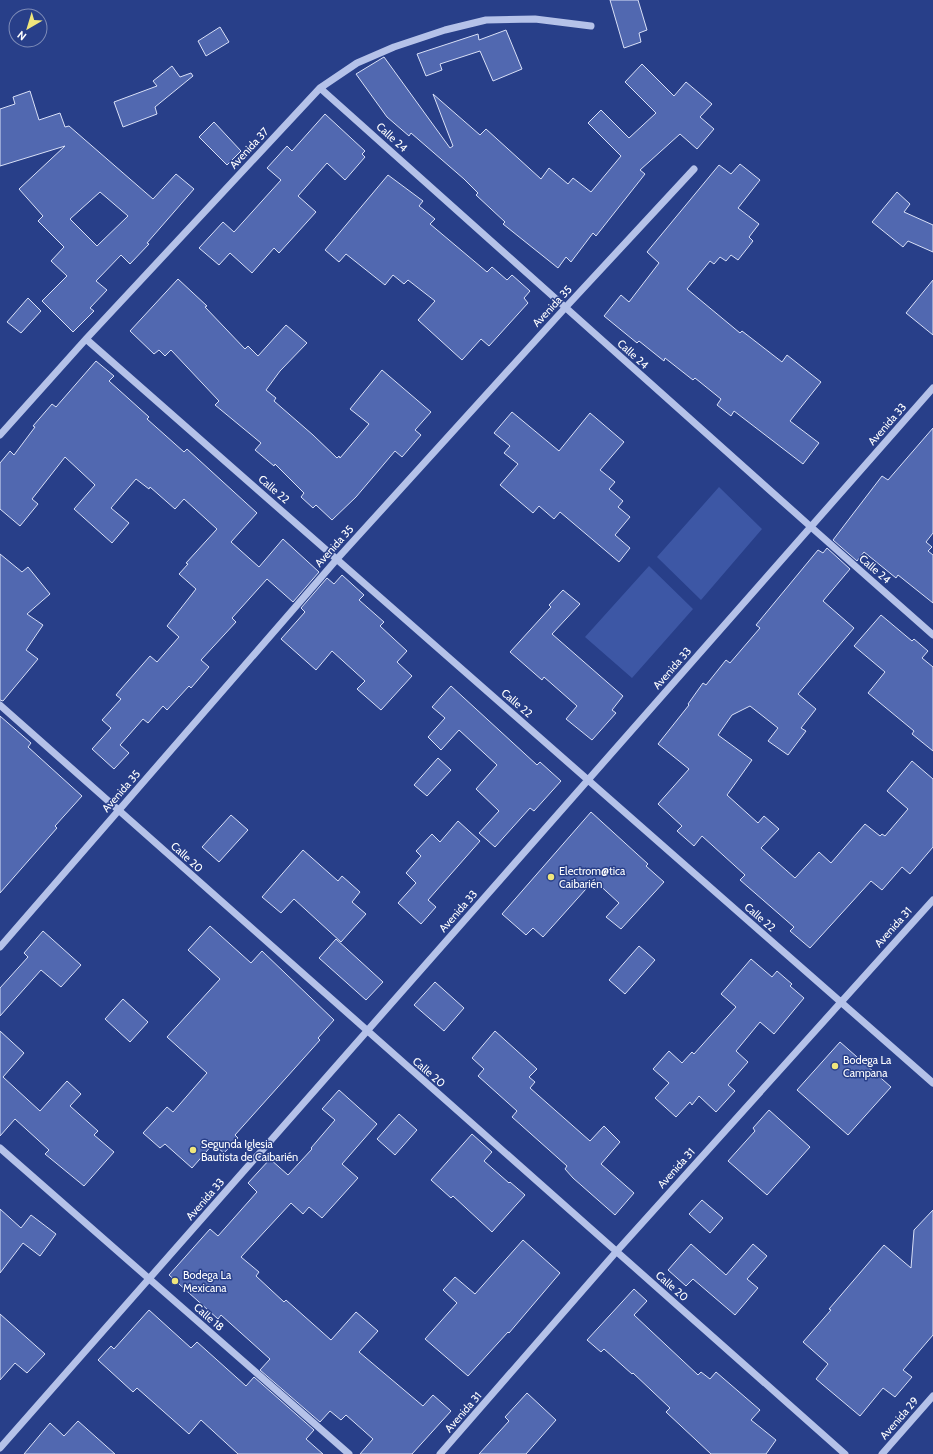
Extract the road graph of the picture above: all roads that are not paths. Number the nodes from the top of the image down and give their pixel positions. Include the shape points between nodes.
1 (591, 26) dead end
2 (320, 88) junction
3 (694, 169) dead end
4 (565, 308) junction
5 (86, 339) junction
6 (933, 388) edge
7 (0, 435) edge
8 (811, 527) junction
9 (337, 559) junction
10 (933, 634) edge
11 (0, 705) edge
12 (588, 780) junction
13 (118, 811) junction
14 (933, 900) edge
15 (0, 947) edge
16 (840, 1002) junction
17 (366, 1032) junction
18 (933, 1083) edge
19 (0, 1148) edge
20 (616, 1252) junction
21 (149, 1279) junction
22 (933, 1396) edge
23 (0, 1448) edge
24 (349, 1454) edge
25 (440, 1454) edge
26 (845, 1454) edge
27 (882, 1454) edge

1 - 2 street, Avenida 37 via 535,19 486,20 394,47 357,63
2 - 4 street, Calle 24
2 - 5 street, Avenida 37
3 - 4 street, Avenida 35
4 - 8 street, Calle 24
4 - 9 street, Avenida 35
5 - 7 street, Avenida 37
5 - 9 street, Calle 22
6 - 8 street, Avenida 33
8 - 10 street, Calle 24
8 - 12 street, Avenida 33
9 - 12 street, Calle 22
9 - 13 street, Avenida 35
11 - 13 street, Calle 20
12 - 16 street, Calle 22
12 - 17 street, Avenida 33
13 - 15 street, Avenida 35
13 - 17 street, Calle 20
14 - 16 street, Avenida 31
16 - 18 street, Calle 22
16 - 20 street, Avenida 31
17 - 20 street, Calle 20
17 - 21 street, Avenida 33
19 - 21 street, Calle 18
20 - 25 street, Avenida 31
20 - 26 street, Calle 20
21 - 23 street, Avenida 33
21 - 24 street, Calle 18
22 - 27 street, Avenida 29

